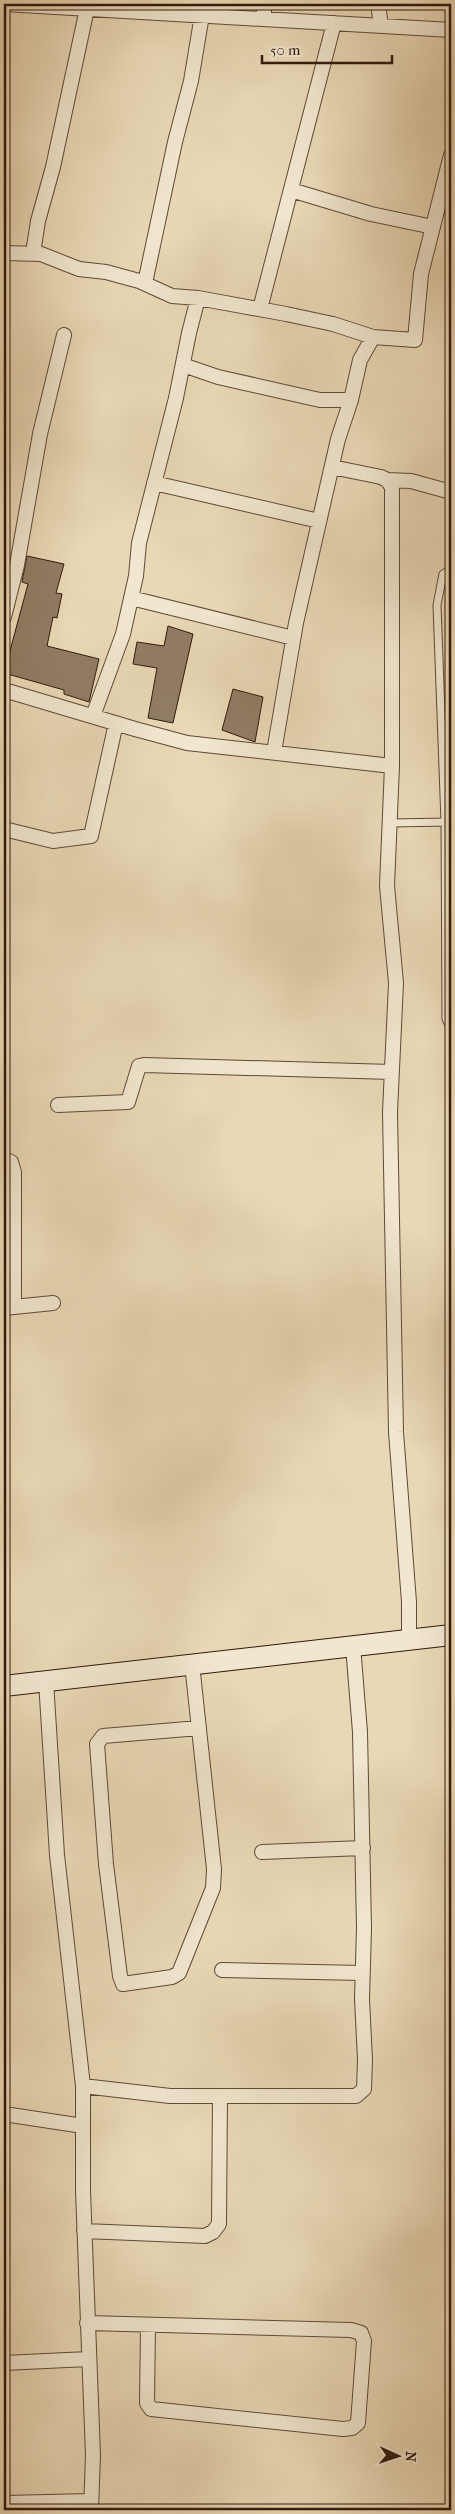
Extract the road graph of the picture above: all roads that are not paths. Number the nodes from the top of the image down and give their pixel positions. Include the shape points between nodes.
1 (4, 4) edge
2 (264, 4) edge
3 (378, 4) edge
4 (88, 6) edge
5 (202, 15) junction
6 (264, 19) junction
7 (334, 23) junction
8 (381, 26) junction
9 (451, 30) edge
10 (451, 154) edge
11 (291, 190) junction
12 (433, 227) junction
13 (4, 253) edge
14 (33, 253) junction
15 (145, 283) junction
16 (198, 298) junction
17 (260, 309) junction
18 (64, 335) dead end
19 (374, 337) junction
20 (183, 365) junction
21 (351, 400) junction
22 (332, 467) junction
23 (387, 480) junction
24 (154, 483) junction
25 (451, 492) edge
26 (319, 521) junction
27 (451, 569) edge
28 (131, 598) junction
29 (4, 617) edge
30 (293, 638) junction
31 (4, 690) edge
32 (93, 716) junction
33 (116, 723) junction
34 (274, 752) junction
35 (392, 766) junction
36 (448, 822) edge
37 (389, 823) junction
38 (4, 829) edge
39 (451, 1029) edge
40 (392, 1072) junction
41 (58, 1105) dead end
42 (4, 1159) edge
43 (53, 1303) dead end
44 (9, 1308) edge
45 (451, 1635) edge
46 (409, 1640) junction
47 (353, 1646) junction
48 (192, 1664) junction
49 (46, 1681) junction
50 (4, 1686) edge
51 (199, 1728) junction
52 (363, 1848) junction
53 (262, 1852) dead end
54 (222, 1970) dead end
55 (362, 1973) junction
56 (83, 2086) junction
57 (220, 2096) junction
58 (4, 2114) edge
59 (83, 2126) junction
60 (84, 2231) junction
61 (86, 2323) junction
62 (148, 2325) junction
63 (88, 2359) junction
64 (4, 2364) edge
65 (4, 2503) edge
66 (91, 2505) edge

1 - 4 street
2 - 6 street
3 - 8 street
4 - 5 street
4 - 14 street
5 - 6 street
5 - 15 street via 191,81
6 - 7 street
7 - 8 street
7 - 11 street
8 - 9 street
10 - 12 street
11 - 12 street via 371,214
11 - 17 street
12 - 19 street via 421,274 415,340
13 - 14 street
14 - 15 street via 79,269 106,272
15 - 16 street via 172,296
16 - 17 street
16 - 20 street
17 - 19 street via 333,324
18 - 29 street via 40,434 17,565
19 - 21 street via 360,360
20 - 21 street via 218,377 320,400
20 - 24 street
21 - 22 street
22 - 23 street
22 - 26 street
23 - 25 street via 411,480
23 - 35 street via 392,486
24 - 26 street
24 - 28 street via 139,543
26 - 30 street
27 - 36 lane via 444,574 437,605
28 - 30 street
28 - 32 street via 123,634
30 - 34 street
31 - 32 street
32 - 33 street
33 - 34 street via 187,743
33 - 38 street via 91,836 54,841
34 - 35 street
35 - 37 street
36 - 37 lane
36 - 39 lane via 446,1019
37 - 40 street via 387,886 396,983
40 - 41 street via 144,1065 135,1072 128,1102
40 - 46 street via 396,1432
42 - 44 street via 11,1162 14,1172
43 - 44 street
45 - 46 street
46 - 47 street
47 - 48 street
47 - 52 street via 360,1732
48 - 49 street
48 - 51 street
49 - 50 street
49 - 56 street via 57,1855
51 - 51 street via 214,1888 179,1972 172,1977 123,1984 106,1864 97,1744 102,1736
52 - 53 street
52 - 55 street
54 - 55 street
55 - 57 street via 365,2060 361,2094
56 - 57 street via 170,2096
56 - 59 street
57 - 60 street via 219,2224 213,2232 205,2236
58 - 59 street
59 - 60 street
60 - 61 street
61 - 62 street
61 - 63 street
62 - 62 street via 352,2330 361,2333 364,2341 358,2423 343,2429 151,2409 147,2403
63 - 64 street
63 - 66 street via 93,2455
65 - 66 street

